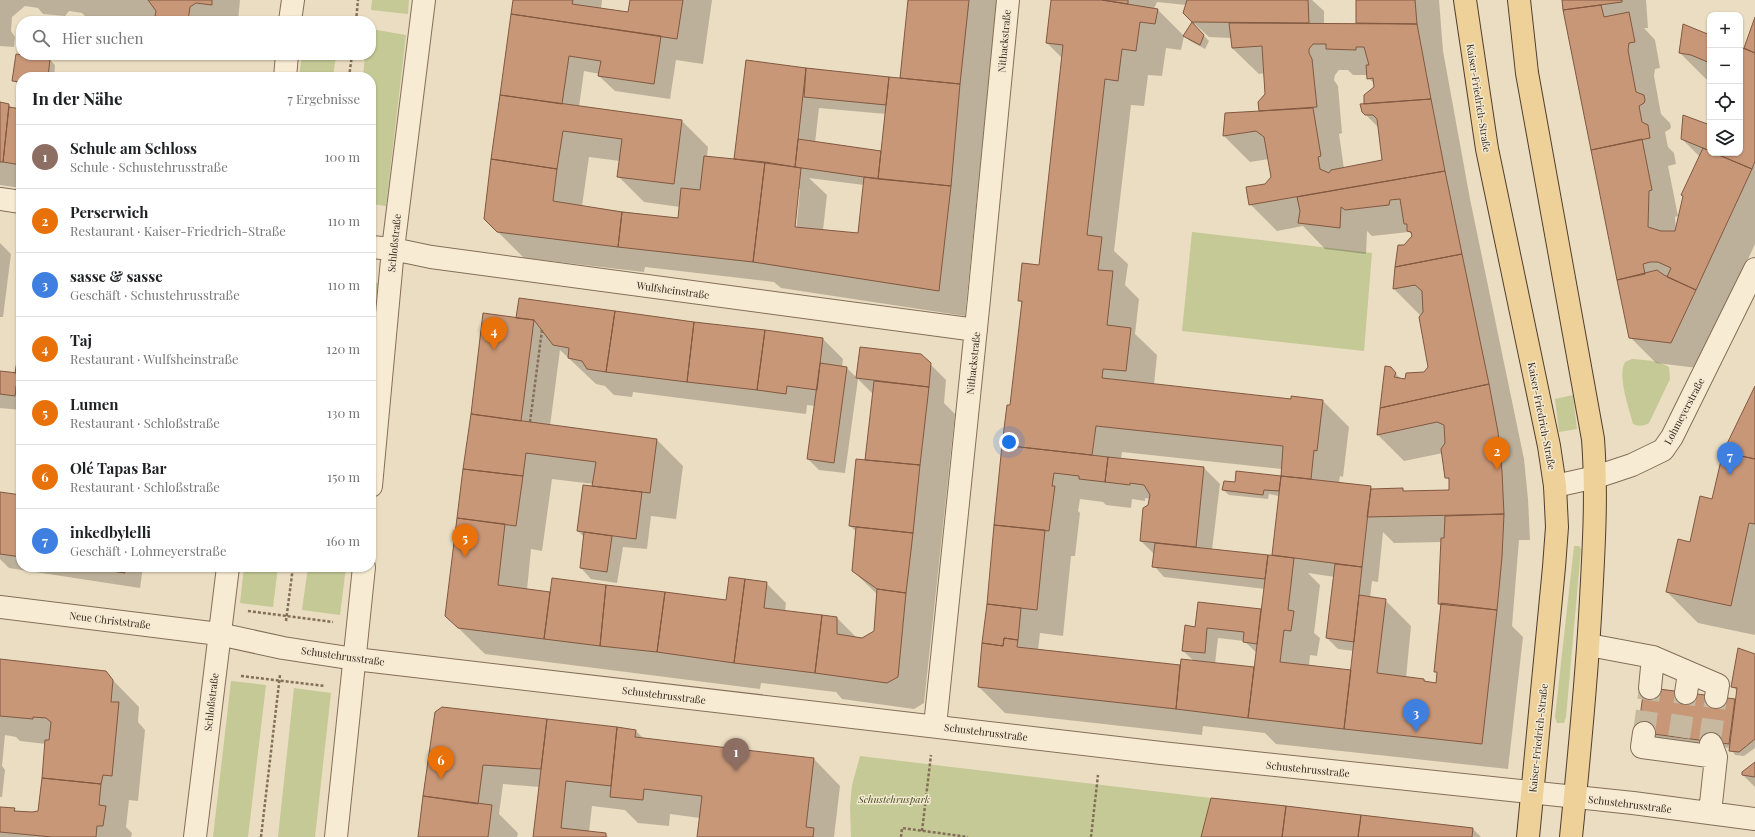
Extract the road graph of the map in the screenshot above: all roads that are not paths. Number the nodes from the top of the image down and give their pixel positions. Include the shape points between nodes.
1 (293, 0) edge
2 (424, 0) edge
3 (1008, 0) edge
4 (1465, 0) edge
5 (1519, 0) edge
6 (291, 16) edge
7 (287, 60) edge
8 (285, 72) edge
9 (0, 199) edge
10 (16, 201) edge
11 (376, 247) edge
12 (393, 249) junction
13 (1755, 269) edge
14 (976, 330) junction
15 (376, 432) edge
16 (1596, 477) junction
17 (1555, 486) junction
18 (227, 572) edge
19 (364, 572) edge
20 (0, 607) edge
21 (219, 634) junction
22 (1589, 645) junction
23 (1653, 657) junction
24 (355, 659) junction
25 (1650, 688) tunnel mouth
26 (1716, 697) tunnel mouth
27 (935, 726) junction
28 (1644, 733) tunnel mouth
29 (1532, 793) junction
30 (1575, 797) junction
31 (1710, 813) junction
32 (1755, 819) edge
33 (195, 837) edge
34 (336, 837) edge
35 (1528, 837) edge
36 (1571, 837) edge

1 - 6 street
2 - 12 street, Schloßstraße
3 - 14 street, Nithackstraße
4 - 17 main road, Kaiser-Friedrich-Straße via 1487,149 1549,446
5 - 16 main road via 1527,73 1593,439
7 - 8 street
9 - 10 street
11 - 12 street, Wulfsheinstraße
12 - 14 street, Wulfsheinstraße via 431,257
12 - 15 street, Schloßstraße
13 - 16 street, Lohmeyerstraße via 1672,437 1663,450 1632,465
14 - 27 street, Nithackstraße
16 - 17 street, Lohmeyerstraße
16 - 22 main road via 1595,556
17 - 29 main road, Kaiser-Friedrich-Straße via 1557,527
18 - 21 street, Schloßstraße
19 - 24 street
20 - 21 street, Neue Christstraße
21 - 24 street, Schustehrusstraße via 283,648
21 - 33 street, Schloßstraße
22 - 23 street
22 - 30 main road
23 - 25 street
23 - 26 street via 1688,683 1718,685
24 - 27 street, Schustehrusstraße
24 - 34 street
27 - 29 street, Schustehrusstraße
28 - 31 street via 1642,747 1678,744 1713,749
29 - 30 street, Schustehrusstraße
29 - 35 main road, Kaiser-Friedrich-Straße
30 - 31 street, Schustehrusstraße
30 - 36 main road
31 - 32 street, Schustehrusstraße

